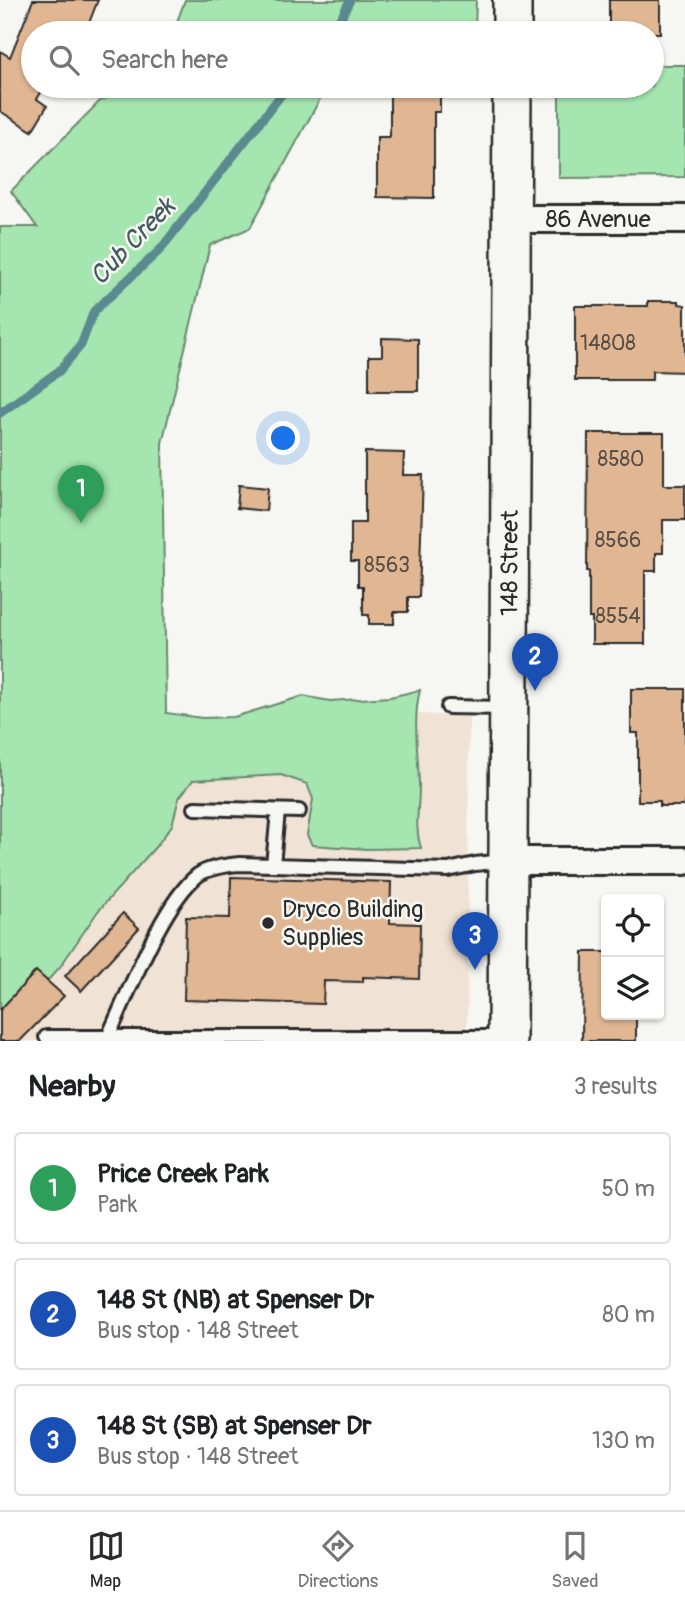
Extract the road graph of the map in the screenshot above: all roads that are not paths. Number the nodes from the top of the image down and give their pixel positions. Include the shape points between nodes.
1 (512, 0) edge
2 (512, 21) edge
3 (512, 98) edge
4 (510, 219) junction
5 (685, 219) edge
6 (448, 707) dead end
7 (508, 708) junction
8 (195, 808) dead end
9 (278, 811) junction
10 (299, 811) dead end
11 (508, 861) junction
12 (685, 861) edge
13 (273, 865) junction
14 (46, 1037) dead end
15 (108, 1037) junction
16 (507, 1039) edge

1 - 2 street
3 - 4 street, 148 Street
4 - 5 street, 86 Avenue
4 - 7 street, 148 Street
6 - 7 lane
7 - 11 street, 148 Street
8 - 9 lane
9 - 10 lane
9 - 13 lane
11 - 12 street
11 - 13 lane via 447,870
11 - 16 street, 148 Street
13 - 15 lane via 223,865 200,873 185,888 167,913
14 - 15 lane
15 - 16 lane

